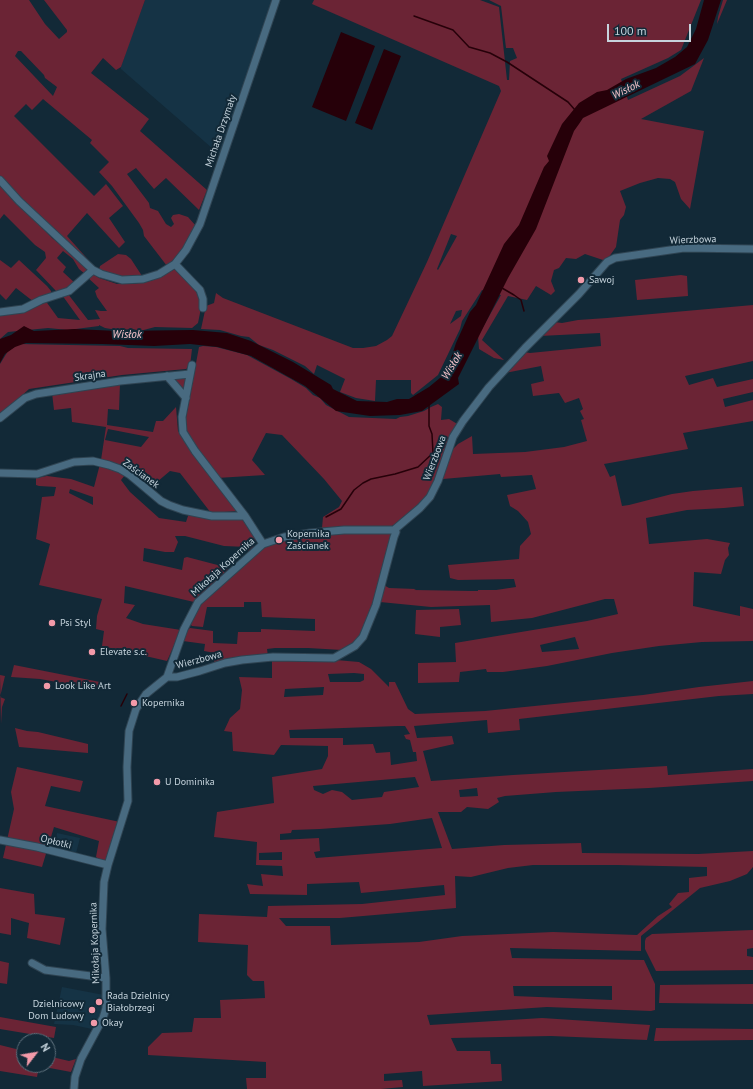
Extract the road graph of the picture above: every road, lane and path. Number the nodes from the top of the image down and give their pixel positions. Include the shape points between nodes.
1 (276, 0) edge
2 (0, 180) edge
3 (753, 249) edge
4 (175, 264) junction
5 (93, 270) junction
6 (203, 308) dead end
7 (0, 312) edge
8 (192, 365) dead end
9 (190, 374) junction
10 (167, 376) junction
11 (186, 398) junction
12 (0, 418) edge
13 (0, 473) edge
14 (245, 516) junction
15 (394, 530) junction
16 (263, 544) junction
17 (167, 677) junction
18 (0, 840) edge
19 (108, 865) junction
20 (32, 963) dead end
21 (106, 978) junction
22 (74, 1089) edge

1 - 4 street, Michała Drzymały via 200,224
2 - 5 street, Michała Drzymały
3 - 15 street, Wierzbowa via 684,248 615,258 607,262 489,387 453,437 430,497
4 - 5 street, Michała Drzymały via 159,274 133,280 122,280
4 - 6 street via 200,290
5 - 7 street via 69,291 23,309
8 - 9 street
9 - 10 street, Skrajna
9 - 11 street
10 - 11 street
10 - 12 street, Skrajna via 36,394 25,398
11 - 14 street via 182,420 184,434
13 - 14 street, Zaścianek via 36,474 74,462 93,461 130,475 169,505 212,516
14 - 16 street
15 - 16 street, Mikołaja Kopernika via 315,532 284,537
15 - 17 street, Wierzbowa via 396,532 376,605 364,637 355,646 334,658 273,657 242,660 177,677
16 - 17 street, Mikołaja Kopernika via 198,602 184,629
17 - 19 street, Mikołaja Kopernika via 146,694 136,709 129,731 128,801
18 - 19 street, Opłotki
19 - 21 street, Mikołaja Kopernika via 104,882 102,929
20 - 21 street via 46,970
21 - 22 street, Mikołaja Kopernika via 106,1008 81,1059

